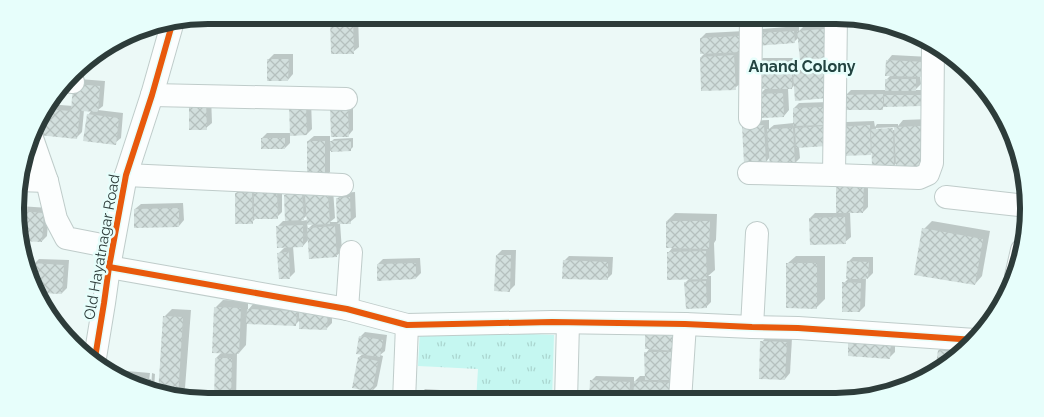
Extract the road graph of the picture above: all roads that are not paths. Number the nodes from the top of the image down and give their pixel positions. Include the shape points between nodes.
1 (751, 24) edge
2 (836, 24) edge
3 (171, 27) edge
4 (933, 52) edge
5 (152, 95) junction
6 (346, 99) dead end
7 (750, 118) dead end
8 (35, 146) edge
9 (749, 173) dead end
10 (126, 175) junction
11 (834, 175) junction
12 (26, 180) edge
13 (47, 181) junction
14 (342, 185) dead end
15 (946, 197) dead end
16 (1020, 205) edge
17 (757, 232) dead end
18 (351, 252) dead end
19 (110, 257) junction
20 (347, 309) junction
21 (568, 323) junction
22 (684, 324) junction
23 (407, 325) junction
24 (752, 328) junction
25 (966, 339) edge
26 (96, 355) edge
27 (404, 393) edge
28 (566, 393) edge
29 (680, 393) edge

1 - 7 street
2 - 11 street
3 - 5 street, Old Hayatnagar Road
4 - 11 street via 932,163 928,174 919,178
5 - 6 street
5 - 10 street, Old Hayatnagar Road
8 - 13 street
9 - 11 street
10 - 14 street
10 - 19 street, Old Hayatnagar Road
12 - 13 street
13 - 19 street via 56,219 66,238
15 - 16 street
17 - 24 street
18 - 20 street
19 - 20 street
19 - 26 street, Old Hayatnagar Road
20 - 23 street
21 - 22 street
21 - 23 street
21 - 28 street
22 - 24 street
22 - 29 street
23 - 27 street
24 - 25 street

